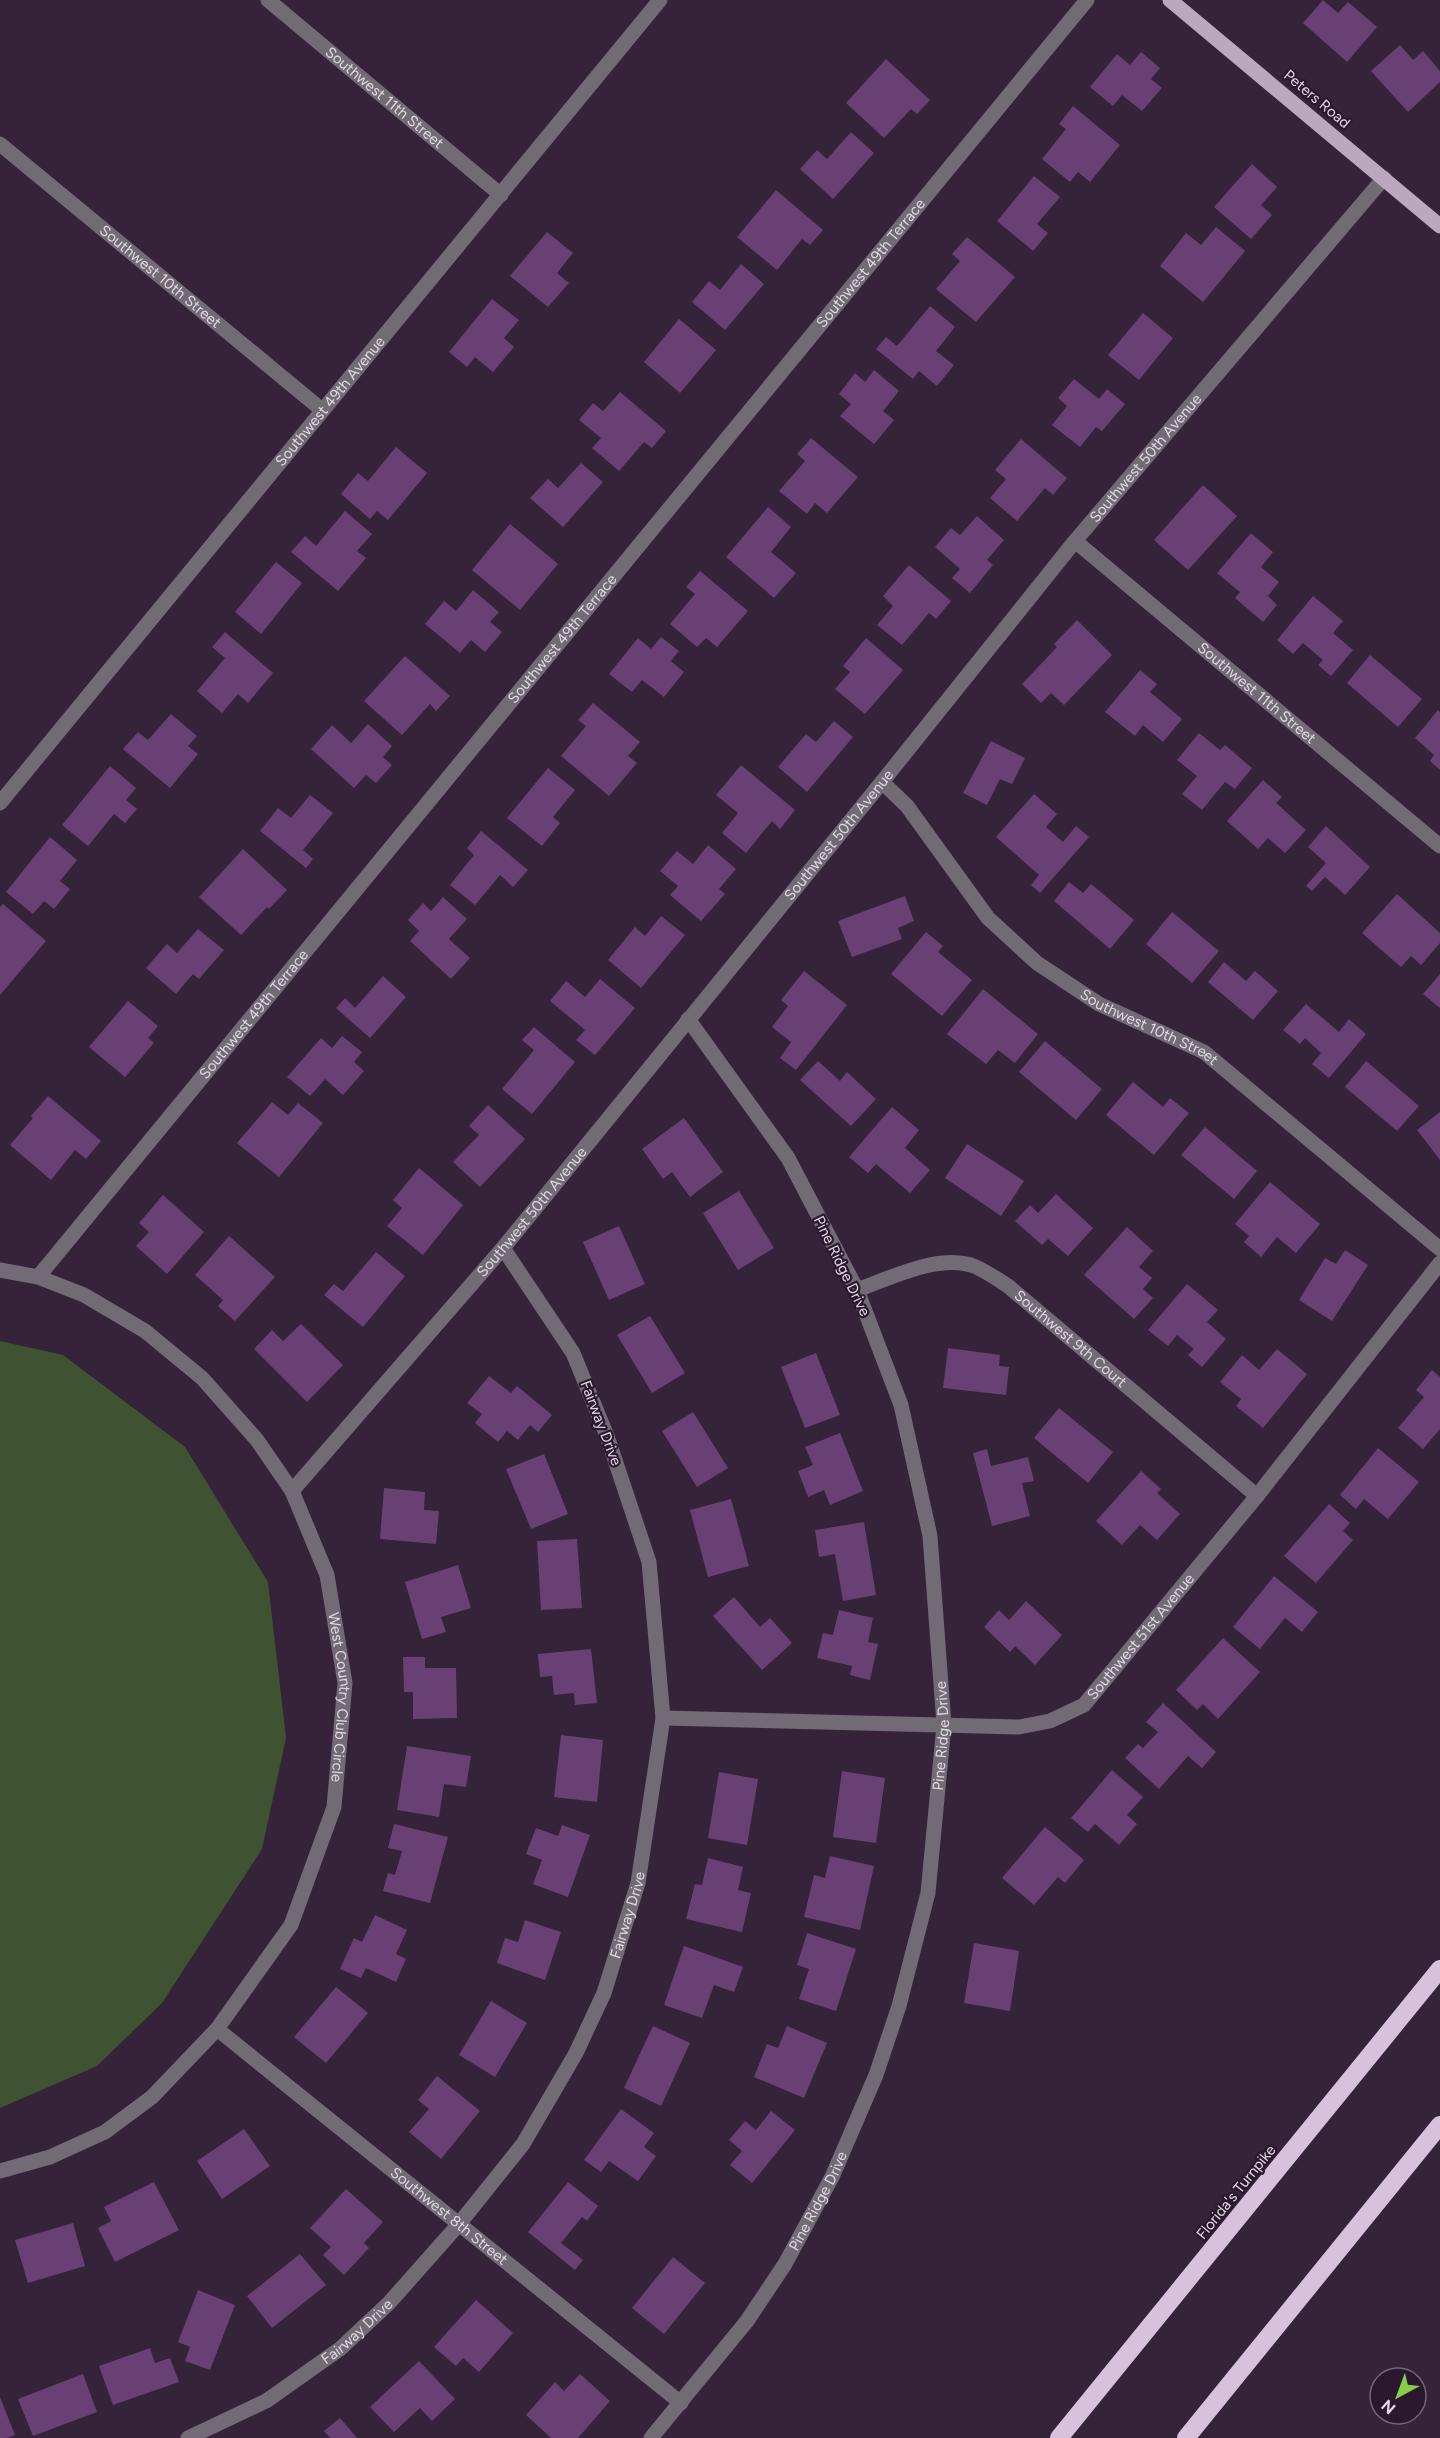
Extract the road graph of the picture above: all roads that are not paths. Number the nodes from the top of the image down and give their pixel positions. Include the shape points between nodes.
1 (268, 0) edge
2 (660, 0) edge
3 (1087, 0) edge
4 (1170, 0) edge
5 (0, 144) edge
6 (1384, 178) junction
7 (501, 195) junction
8 (1440, 226) edge
9 (322, 410) junction
10 (1075, 541) junction
11 (882, 782) junction
12 (0, 803) edge
13 (1440, 846) edge
14 (688, 1019) junction
15 (503, 1248) junction
16 (1440, 1248) edge
17 (1440, 1263) edge
18 (0, 1270) edge
19 (38, 1277) junction
20 (857, 1290) junction
21 (292, 1491) junction
22 (1257, 1496) junction
23 (663, 1718) junction
24 (944, 1725) junction
25 (1440, 1969) edge
26 (217, 2029) junction
27 (1440, 2125) edge
28 (0, 2171) edge
29 (459, 2224) junction
30 (681, 2403) junction
31 (188, 2438) edge
32 (651, 2438) edge
33 (1059, 2438) edge
34 (1186, 2438) edge

1 - 7 street, Southwest 11th Street
2 - 7 street, Southwest 49th Avenue
3 - 19 street, Southwest 49th Terrace
4 - 6 main road, Peters Road
5 - 9 street, Southwest 10th Street
6 - 8 main road, Peters Road
6 - 10 street, Southwest 50th Avenue
7 - 9 street, Southwest 49th Avenue
9 - 12 street, Southwest 49th Avenue
10 - 11 street, Southwest 50th Avenue
10 - 13 street, Southwest 11th Street
11 - 14 street, Southwest 50th Avenue
11 - 16 street, Southwest 10th Street via 907,806 988,918 1036,963 1099,1004 1204,1052
14 - 15 street, Southwest 50th Avenue
14 - 20 street, Pine Ridge Drive via 788,1158
15 - 21 street, Southwest 50th Avenue
15 - 23 street, Fairway Drive via 573,1353 611,1447 649,1562
17 - 22 street, Southwest 51st Avenue
18 - 19 street, West Country Club Circle
19 - 21 street, West Country Club Circle via 84,1295 146,1331 202,1378 257,1440
20 - 22 street, Southwest 9th Court via 938,1263 971,1265 1008,1286
20 - 24 street, Pine Ridge Drive via 901,1405 930,1536
21 - 26 street, West Country Club Circle via 327,1575 345,1683 334,1807 291,1925
22 - 24 street, Southwest 51st Avenue via 1084,1706 1050,1721 1019,1726
23 - 24 street, Southwest 51st Avenue
23 - 29 street, Fairway Drive via 639,1883 604,1993 576,2053 523,2144
24 - 30 street, Pine Ridge Drive via 928,1893 899,2006 876,2075 832,2177 784,2265 747,2321
25 - 33 highway, Florida's Turnpike
26 - 28 street, West Country Club Circle via 152,2097 105,2132 50,2157
26 - 29 street, Southwest 8th Street
27 - 34 highway
29 - 30 street, Southwest 8th Street
29 - 31 street, Fairway Drive via 389,2303 341,2348 266,2401
30 - 32 street, Pine Ridge Drive

